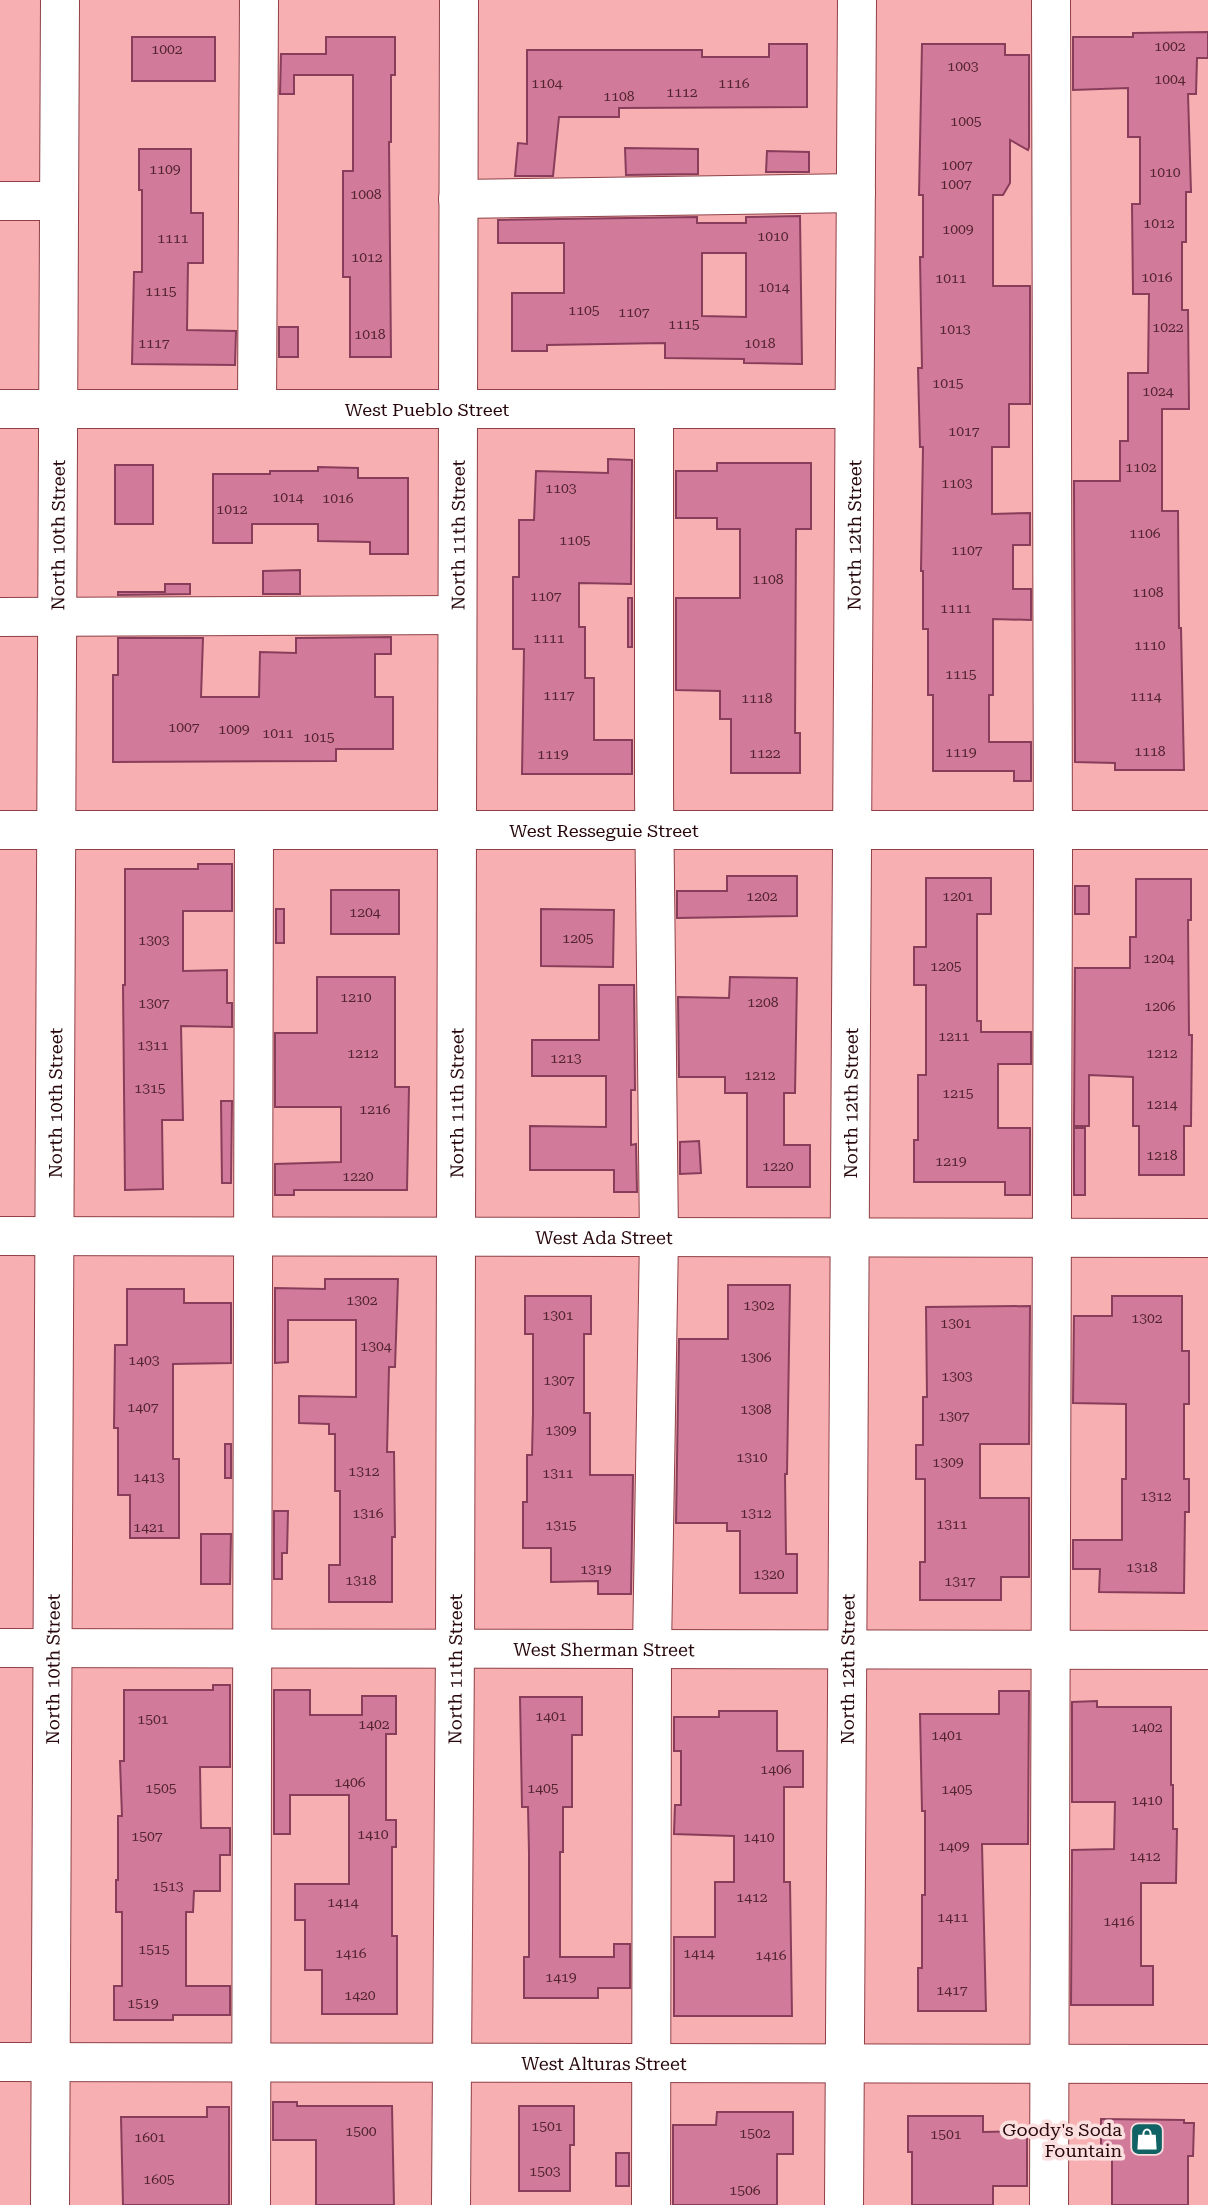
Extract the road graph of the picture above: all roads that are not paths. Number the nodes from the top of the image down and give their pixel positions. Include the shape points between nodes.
1 (60, 0) edge
2 (259, 0) edge
3 (459, 0) edge
4 (857, 0) edge
5 (1051, 0) edge
6 (856, 193) junction
7 (458, 199) junction
8 (0, 201) edge
9 (59, 201) junction
10 (0, 409) edge
11 (58, 409) junction
12 (257, 409) junction
13 (457, 409) junction
14 (654, 409) junction
15 (854, 409) junction
16 (457, 615) junction
17 (0, 617) edge
18 (57, 617) junction
19 (0, 830) edge
20 (56, 830) junction
21 (254, 830) junction
22 (457, 830) junction
23 (654, 830) junction
24 (852, 830) junction
25 (1053, 830) junction
26 (1208, 830) edge
27 (0, 1236) edge
28 (54, 1236) junction
29 (253, 1236) junction
30 (455, 1237) junction
31 (659, 1237) junction
32 (850, 1237) junction
33 (1052, 1238) junction
34 (1208, 1238) edge
35 (0, 1648) edge
36 (52, 1648) junction
37 (252, 1648) junction
38 (455, 1649) junction
39 (652, 1649) junction
40 (847, 1650) junction
41 (1051, 1650) junction
42 (1208, 1650) edge
43 (0, 2062) edge
44 (51, 2062) junction
45 (251, 2063) junction
46 (452, 2063) junction
47 (652, 2063) junction
48 (845, 2063) junction
49 (1050, 2064) junction
50 (1208, 2064) edge
51 (50, 2205) edge
52 (251, 2205) edge
53 (451, 2205) edge
54 (651, 2205) edge
55 (844, 2205) edge
56 (1049, 2205) edge

1 - 9 street, North 10th Street
2 - 12 street
3 - 7 street, North 11th Street
4 - 6 street, North 12th Street
5 - 25 street
6 - 7 street
6 - 15 street, North 12th Street
7 - 13 street, North 11th Street
8 - 9 street
9 - 11 street, North 10th Street
10 - 11 street, West Pueblo Street
11 - 12 street, West Pueblo Street
11 - 18 street, North 10th Street
12 - 13 street, West Pueblo Street
13 - 14 street, West Pueblo Street
13 - 16 street, North 11th Street
14 - 15 street, West Pueblo Street
14 - 23 street
15 - 24 street, North 12th Street
16 - 18 street
16 - 22 street, North 11th Street
17 - 18 street
18 - 20 street, North 10th Street
19 - 20 street, West Resseguie Street
20 - 21 street, West Resseguie Street
20 - 28 street, North 10th Street
21 - 22 street, West Resseguie Street
21 - 29 street
22 - 23 street, West Resseguie Street
22 - 30 street, North 11th Street
23 - 24 street, West Resseguie Street
23 - 31 street
24 - 25 street, West Resseguie Street
24 - 32 street, North 12th Street
25 - 26 street, West Resseguie Street
25 - 33 street
27 - 28 street, West Ada Street
28 - 29 street, West Ada Street
28 - 36 street, North 10th Street
29 - 30 street, West Ada Street
29 - 37 street
30 - 31 street, West Ada Street
30 - 38 street, North 11th Street
31 - 32 street, West Ada Street
31 - 39 street
32 - 33 street, West Ada Street
32 - 40 street, North 12th Street
33 - 34 street, West Ada Street
33 - 41 street
35 - 36 street, West Sherman Street
36 - 37 street, West Sherman Street
36 - 44 street, North 10th Street
37 - 38 street, West Sherman Street
37 - 45 street
38 - 39 street, West Sherman Street
38 - 46 street, North 11th Street
39 - 40 street, West Sherman Street
39 - 47 street
40 - 41 street, West Sherman Street
40 - 48 street, North 12th Street
41 - 42 street, West Sherman Street
41 - 49 street
43 - 44 street, West Alturas Street
44 - 45 street, West Alturas Street
44 - 51 street, North 10th Street
45 - 46 street, West Alturas Street
45 - 52 street
46 - 47 street, West Alturas Street
46 - 53 street, North 11th Street
47 - 48 street, West Alturas Street
47 - 54 street
48 - 49 street, West Alturas Street
48 - 55 street, North 12th Street
49 - 50 street, West Alturas Street
49 - 56 street

